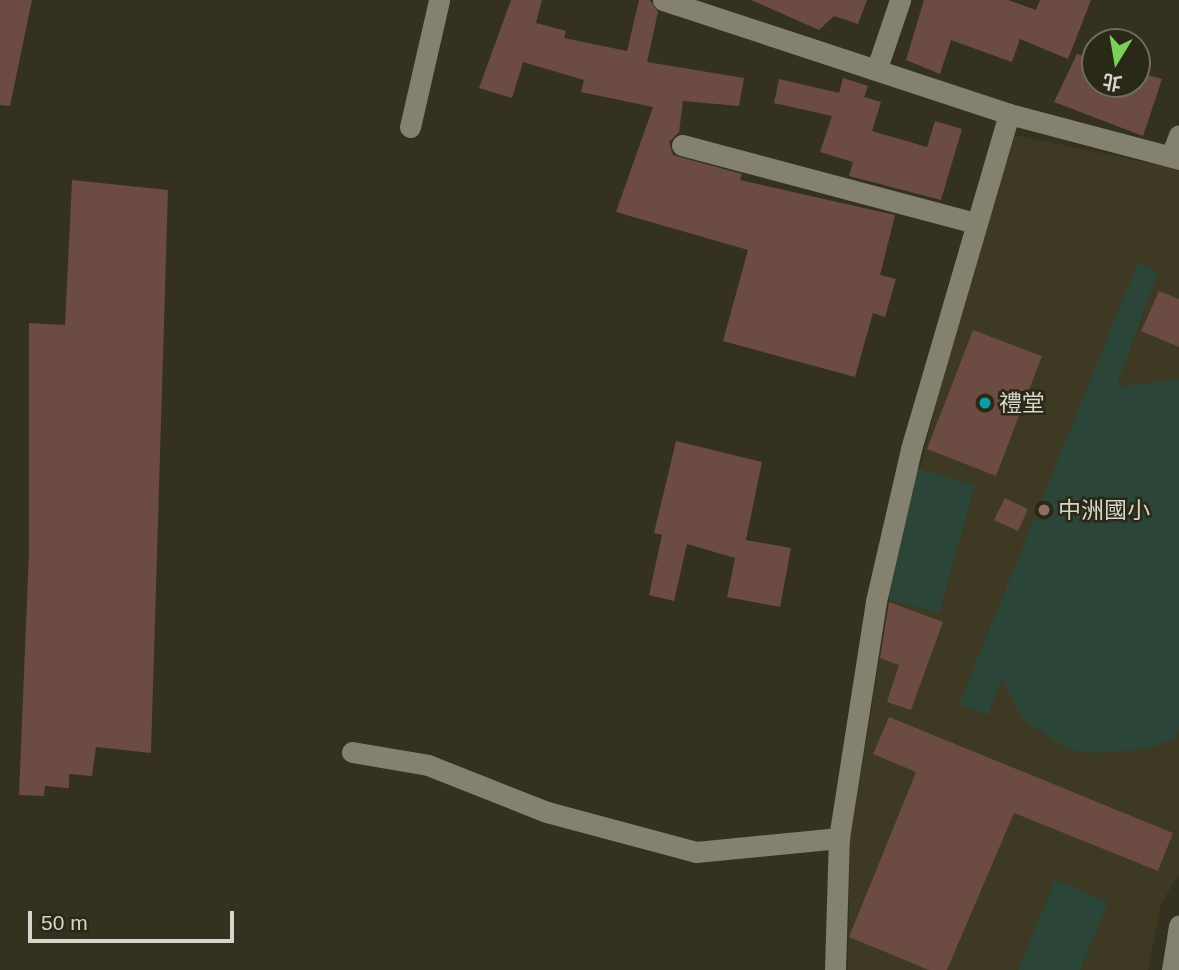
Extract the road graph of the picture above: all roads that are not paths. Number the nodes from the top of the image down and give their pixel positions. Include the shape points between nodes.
1 (439, 0) edge
2 (663, 0) edge
3 (900, 0) edge
4 (877, 68) junction
5 (1009, 114) junction
6 (410, 127) dead end
7 (1179, 135) edge
8 (682, 145) dead end
9 (1175, 158) edge
10 (976, 223) junction
11 (352, 752) dead end
12 (839, 838) junction
13 (1179, 926) edge
14 (835, 970) edge
15 (1172, 970) edge

1 - 6 street
2 - 4 street
3 - 4 street
4 - 5 street
5 - 9 street
5 - 10 street
7 - 9 street
8 - 10 street
10 - 12 street via 911,449 876,601
11 - 12 street via 428,765 547,812 696,852
12 - 14 street
13 - 15 street

